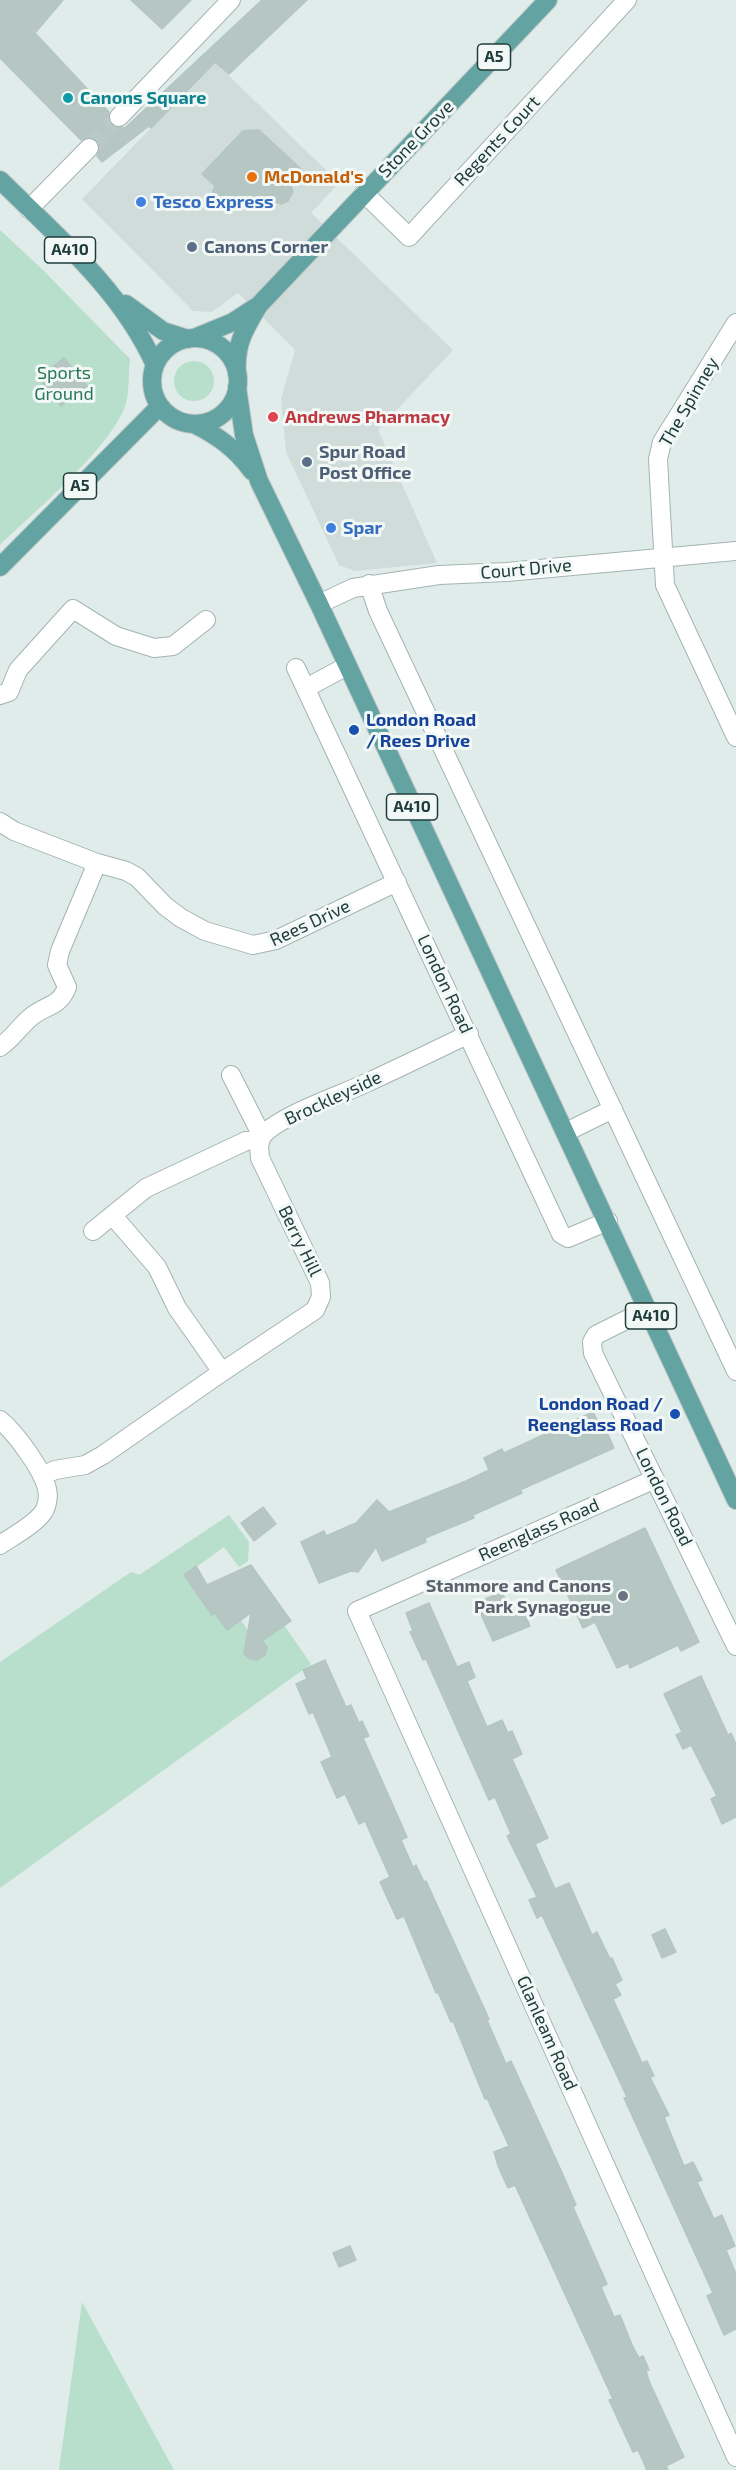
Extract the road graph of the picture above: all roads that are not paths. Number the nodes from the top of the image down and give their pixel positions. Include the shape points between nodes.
1 (548, 0) edge
2 (627, 0) edge
3 (220, 4) edge
4 (119, 117) tunnel mouth
5 (89, 148) tunnel mouth
6 (0, 180) edge
7 (364, 193) junction
8 (30, 209) junction
9 (110, 292) junction
10 (259, 305) junction
11 (736, 323) edge
12 (191, 339) junction
13 (154, 366) junction
14 (237, 380) junction
15 (160, 406) junction
16 (194, 424) junction
17 (260, 481) junction
18 (736, 551) edge
19 (663, 557) junction
20 (0, 567) edge
21 (369, 584) junction
22 (320, 604) junction
23 (206, 620) dead end
24 (347, 666) junction
25 (296, 668) dead end
26 (306, 688) junction
27 (0, 695) edge
28 (736, 737) edge
29 (0, 822) edge
30 (98, 863) junction
31 (397, 882) junction
32 (469, 1034) junction
33 (0, 1047) edge
34 (231, 1076) dead end
35 (613, 1109) junction
36 (566, 1132) junction
37 (261, 1138) junction
38 (113, 1216) junction
39 (608, 1221) junction
40 (93, 1231) dead end
41 (648, 1309) junction
42 (736, 1371) edge
43 (222, 1372) junction
44 (0, 1420) edge
45 (42, 1476) junction
46 (655, 1479) junction
47 (736, 1500) edge
48 (0, 1545) edge
49 (357, 1611) joint
50 (736, 1646) edge
51 (736, 2457) edge

1 - 7 main road, Stone Grove / A5
2 - 7 street, Regents Court via 409,237
3 - 4 street
5 - 8 street
6 - 8 main road, A410
7 - 10 main road, Stone Grove / A5
8 - 9 main road, A410
9 - 12 main road, A410 via 163,331
9 - 13 main road, A410 via 141,335
10 - 12 main road, Stone Grove / A5 via 233,322
10 - 14 main road, Stone Grove / A5 via 238,344
11 - 19 street, The Spinney via 662,442 658,459
12 - 13 main road, A5 via 170,346
12 - 14 main road via 214,343 226,352
13 - 15 main road via 152,384
14 - 16 main road, A5 via 230,406 211,421
14 - 17 main road, A410 via 244,435
15 - 16 main road via 179,421
15 - 20 main road, A5
16 - 17 main road, A410 via 218,436 242,456
17 - 22 main road, A410
18 - 19 street, Court Drive
19 - 21 street, Court Drive
19 - 28 street, The Spinney via 665,585
21 - 22 street, Court Drive
21 - 35 street via 378,611
22 - 24 main road, A410
23 - 27 street via 173,645 154,648 116,636 73,609 18,670 9,692
24 - 26 street
24 - 36 main road, A410
25 - 26 street, London Road
26 - 31 street, London Road
29 - 30 street, Rees Drive
30 - 31 street, Rees Drive via 137,877 165,906 205,931 253,945 276,940
30 - 33 street via 60,951 57,965 67,987 64,994 55,1005 32,1016
31 - 32 street, London Road
32 - 37 street, Brockleyside via 310,1107 269,1128
32 - 39 street, London Road via 561,1234 573,1237
34 - 37 street
35 - 36 street
35 - 42 street
36 - 39 main road, A410
37 - 38 street, Brockleyside via 246,1141 146,1188
37 - 43 street, Berry Hill via 260,1158 320,1283 321,1297 315,1310
38 - 40 street
38 - 43 street via 157,1267 177,1308
39 - 41 main road, A410
41 - 46 street, London Road via 596,1335 592,1342 593,1353
41 - 47 main road, A410
43 - 45 street, Berry Hill via 103,1455 85,1465
44 - 45 street
45 - 48 street via 48,1498 41,1515
46 - 49 street, Reenglass Road
46 - 50 street, London Road
49 - 51 street, Glanleam Road

